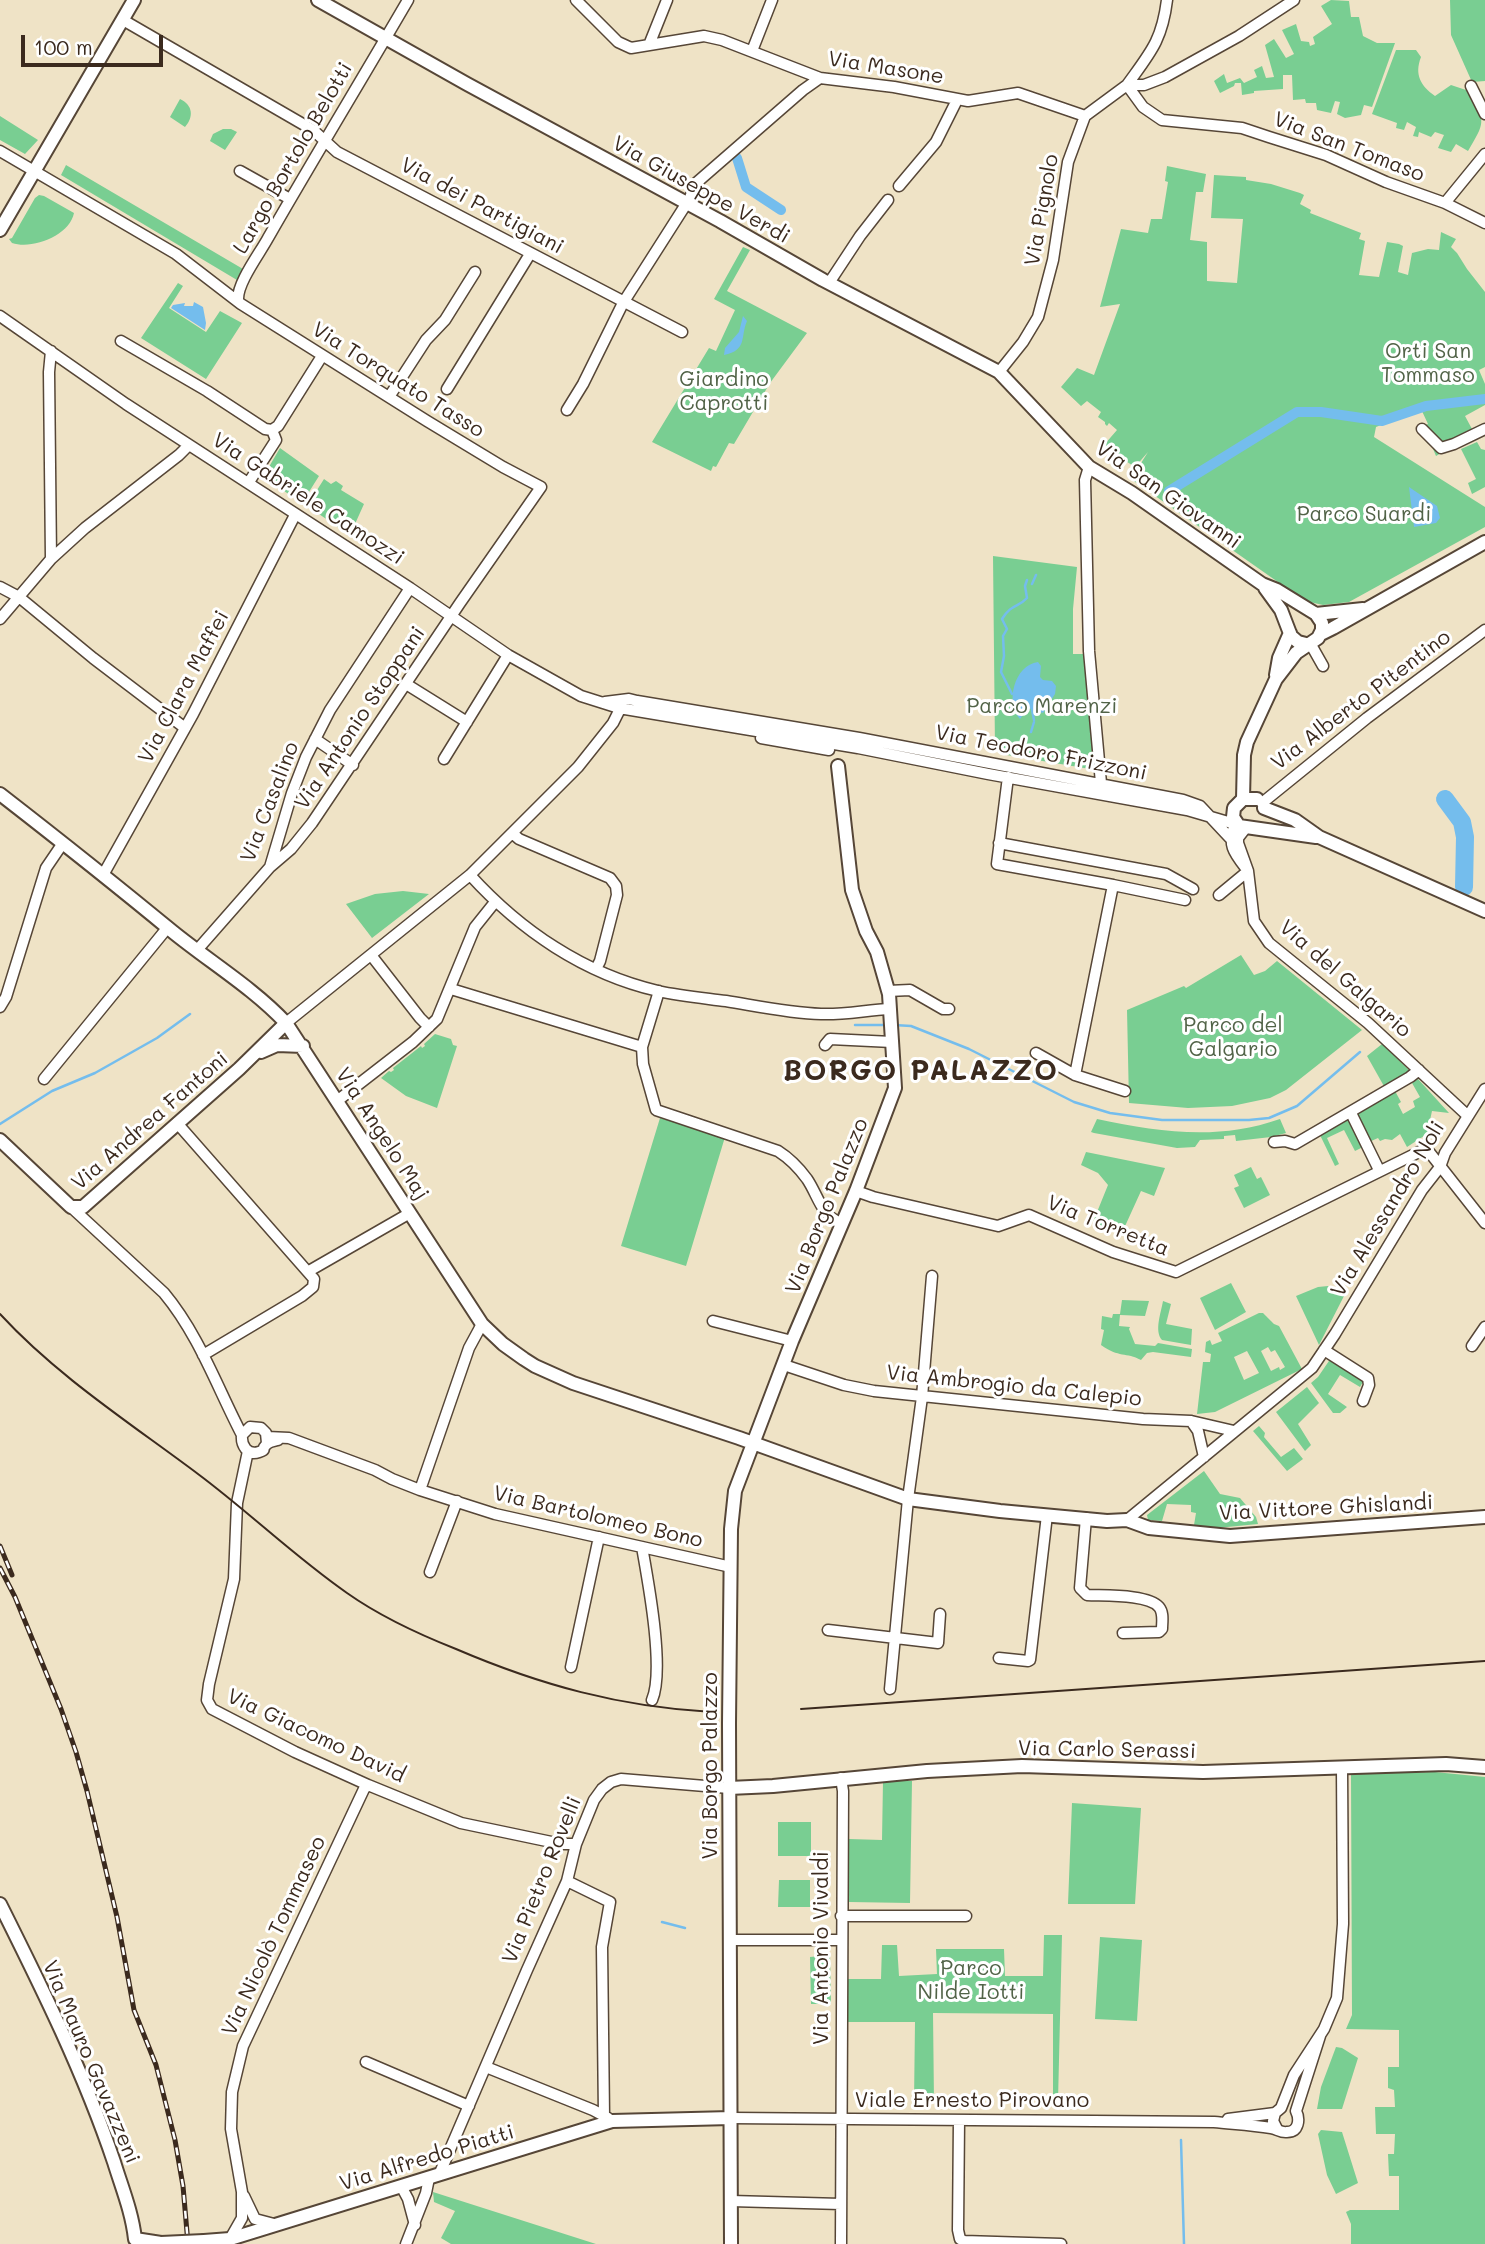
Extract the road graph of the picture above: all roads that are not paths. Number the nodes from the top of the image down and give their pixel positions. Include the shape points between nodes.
1 (134, 0) edge
2 (318, 0) edge
3 (408, 0) edge
4 (576, 0) edge
5 (667, 0) edge
6 (772, 0) edge
7 (1167, 0) edge
8 (1294, 0) edge
9 (123, 20) junction
10 (386, 38) junction
11 (649, 45) junction
12 (752, 51) junction
13 (820, 78) junction
14 (1127, 85) junction
15 (1471, 86) dead end
16 (957, 100) junction
17 (1485, 114) edge
18 (1085, 116) junction
19 (325, 141) junction
20 (0, 150) edge
21 (1485, 154) edge
22 (34, 170) junction
23 (240, 171) dead end
24 (899, 186) dead end
25 (290, 199) junction
26 (888, 200) dead end
27 (1445, 203) junction
28 (686, 204) junction
29 (1485, 223) edge
30 (0, 230) edge
31 (530, 254) junction
32 (475, 272) dead end
33 (829, 283) junction
34 (238, 300) junction
35 (623, 303) junction
36 (0, 316) edge
37 (682, 332) dead end
38 (121, 341) dead end
39 (51, 352) junction
40 (322, 356) junction
41 (999, 372) junction
42 (447, 389) dead end
43 (389, 397) junction
44 (567, 411) dead end
45 (1422, 429) dead end
46 (1485, 429) edge
47 (272, 430) junction
48 (189, 445) junction
49 (1089, 467) junction
50 (249, 482) junction
51 (541, 487) joint
52 (295, 515) junction
53 (1485, 542) edge
54 (51, 559) junction
55 (1262, 584) junction
56 (0, 587) edge
57 (410, 588) junction
58 (19, 597) junction
59 (1366, 608) junction
60 (1312, 612) junction
61 (451, 618) junction
62 (0, 619) edge
63 (1289, 629) junction
64 (1485, 630) edge
65 (1321, 634) junction
66 (1308, 644) junction
67 (508, 655) junction
68 (1323, 666) dead end
69 (1276, 679) junction
70 (406, 684) junction
71 (629, 699) junction
72 (601, 703) junction
73 (656, 705) junction
74 (619, 708) junction
75 (467, 722) junction
76 (185, 727) junction
77 (315, 739) junction
78 (833, 741) junction
79 (858, 747) junction
80 (444, 759) dead end
81 (353, 765) junction
82 (838, 766) joint
83 (1007, 780) junction
84 (1101, 783) junction
85 (0, 794) edge
86 (1256, 802) junction
87 (1233, 810) junction
88 (1212, 816) junction
89 (1245, 827) junction
90 (512, 833) junction
91 (1319, 837) junction
92 (1230, 838) junction
93 (63, 843) junction
94 (999, 843) junction
95 (270, 867) junction
96 (1248, 871) junction
97 (103, 875) junction
98 (470, 875) junction
99 (1112, 885) junction
100 (1193, 889) dead end
101 (1219, 895) dead end
102 (1185, 900) dead end
103 (495, 902) junction
104 (1485, 911) edge
105 (168, 927) junction
106 (198, 949) junction
107 (371, 955) junction
108 (596, 969) junction
109 (451, 989) junction
110 (659, 991) junction
111 (888, 991) junction
112 (0, 1007) edge
113 (949, 1009) dead end
114 (890, 1011) junction
115 (286, 1023) junction
116 (429, 1027) junction
117 (891, 1040) junction
118 (825, 1045) dead end
119 (303, 1046) junction
120 (642, 1047) junction
121 (1036, 1053) dead end
122 (251, 1058) junction
123 (1419, 1070) junction
124 (1075, 1075) junction
125 (44, 1079) dead end
126 (1485, 1089) edge
127 (1125, 1091) dead end
128 (337, 1101) junction
129 (1351, 1112) junction
130 (1468, 1115) junction
131 (177, 1123) junction
132 (0, 1140) edge
133 (1274, 1142) dead end
134 (1440, 1167) junction
135 (1380, 1170) junction
136 (856, 1191) junction
137 (85, 1205) junction
138 (71, 1207) junction
139 (410, 1213) junction
140 (88, 1222) junction
141 (841, 1223) junction
142 (1485, 1223) edge
143 (309, 1271) junction
144 (932, 1276) dead end
145 (713, 1321) dead end
146 (482, 1324) junction
147 (1485, 1327) edge
148 (792, 1341) junction
149 (1472, 1346) dead end
150 (1324, 1350) junction
151 (203, 1355) junction
152 (784, 1365) junction
153 (922, 1398) junction
154 (1363, 1401) dead end
155 (1191, 1421) junction
156 (244, 1432) junction
157 (1234, 1432) junction
158 (267, 1440) junction
159 (753, 1443) junction
160 (248, 1451) junction
161 (1204, 1457) junction
162 (420, 1490) junction
163 (908, 1499) junction
164 (457, 1502) junction
165 (1047, 1515) junction
166 (1485, 1517) edge
167 (1086, 1518) junction
168 (1127, 1520) junction
169 (600, 1537) junction
170 (642, 1547) junction
171 (731, 1567) junction
172 (430, 1572) dead end
173 (940, 1614) dead end
174 (828, 1630) dead end
175 (1123, 1633) dead end
176 (894, 1637) junction
177 (999, 1658) dead end
178 (571, 1667) dead end
179 (890, 1689) dead end
180 (652, 1700) dead end
181 (1485, 1767) edge
182 (1342, 1768) junction
183 (841, 1778) junction
184 (368, 1785) junction
185 (729, 1788) junction
186 (576, 1844) junction
187 (567, 1881) junction
188 (0, 1904) edge
189 (841, 1916) junction
190 (966, 1916) dead end
191 (731, 1940) junction
192 (841, 1940) junction
193 (1322, 2033) junction
194 (366, 2063) dead end
195 (486, 2067) junction
196 (469, 2106) junction
197 (1278, 2110) junction
198 (1296, 2111) junction
199 (608, 2118) junction
200 (731, 2118) junction
201 (841, 2119) junction
202 (959, 2120) junction
203 (1214, 2122) junction
204 (1277, 2129) junction
205 (434, 2176) junction
206 (401, 2186) junction
207 (242, 2192) junction
208 (731, 2201) junction
209 (841, 2204) junction
210 (274, 2224) junction
211 (415, 2225) junction
212 (230, 2239) junction
213 (135, 2241) edge
214 (160, 2243) edge
215 (406, 2244) edge
216 (731, 2244) edge
217 (841, 2244) edge
218 (1061, 2244) edge

1 - 9 street
2 - 10 street, Via Giuseppe Verdi
3 - 10 street, Largo Bortolo Belotti
4 - 11 street, Via Masone via 618,42 631,48
5 - 11 street
6 - 12 street
7 - 14 street via 1159,39
8 - 14 street via 1172,73 1144,85
9 - 19 street, Via dei Partigiani
9 - 22 street
10 - 19 street, Largo Bortolo Belotti
10 - 28 street, Via Giuseppe Verdi
11 - 12 street, Via Masone via 704,36
12 - 13 street, Via Masone
13 - 16 street, Via Masone
13 - 28 street via 695,184
14 - 18 street
14 - 27 street, Via San Tomaso via 1149,114 1167,122 1242,128 1326,155
15 - 17 street
16 - 18 street, Via Masone via 1018,93
16 - 24 street via 936,142
18 - 41 street, Via Pignolo via 1068,162 1054,257 1038,317
19 - 25 street, Largo Bortolo Belotti
19 - 31 street, Via dei Partigiani via 337,152
20 - 22 street, Via Torquato Tasso
21 - 27 street
22 - 30 street
22 - 34 street, Via Torquato Tasso via 176,254
23 - 25 street
25 - 34 street, Largo Bortolo Belotti
26 - 33 street
27 - 29 street, Via San Tomaso
28 - 33 street, Via Giuseppe Verdi
28 - 35 street
31 - 35 street, Via dei Partigiani
31 - 42 street
32 - 43 street
33 - 41 street, Via Giuseppe Verdi
34 - 40 street, Via Torquato Tasso
35 - 37 street, Via dei Partigiani
35 - 44 street
36 - 39 street, Via Gabriele Camozzi
38 - 47 street
39 - 48 street, Via Gabriele Camozzi
39 - 54 street
40 - 43 street, Via Torquato Tasso
40 - 47 street
41 - 49 street, Via San Giovanni
43 - 51 street, Via Torquato Tasso
45 - 46 street via 1441,448
47 - 50 street via 276,440
48 - 50 street, Via Gabriele Camozzi
48 - 54 street
49 - 55 street, Via San Giovanni
49 - 84 street via 1085,480 1089,651
50 - 52 street, Via Gabriele Camozzi
51 - 61 street, Via Antonio Stoppani
52 - 57 street, Via Gabriele Camozzi
52 - 76 street, Via Clara Maffei
53 - 59 street
54 - 58 street
55 - 60 street, Via San Giovanni
55 - 63 street, Via San Giovanni
56 - 58 street
57 - 61 street, Via Gabriele Camozzi
57 - 77 street, Via Casalino
58 - 62 street
58 - 76 street
59 - 60 street
59 - 65 street
60 - 63 street via 1294,614
60 - 65 street via 1322,623
61 - 67 street, Via Gabriele Camozzi
61 - 70 street, Via Antonio Stoppani
63 - 66 street, Via San Giovanni via 1296,641
63 - 69 street
64 - 86 street, Via Alberto Pitentino
65 - 66 street
66 - 68 street
66 - 69 street
67 - 72 street, Via Gabriele Camozzi
67 - 75 street
69 - 86 street via 1247,742 1244,765
70 - 75 street
70 - 81 street, Via Antonio Stoppani
71 - 72 street, Via Gabriele Camozzi
71 - 73 street, Via Gabriele Camozzi
71 - 74 street
72 - 74 street, Via Gabriele Camozzi
73 - 74 street, Via Gabriele Camozzi
73 - 78 street, Via Gabriele Camozzi
74 - 78 street, Via Gabriele Camozzi via 629,716
74 - 90 street via 613,723 578,767
75 - 80 street
76 - 97 street, Via Clara Maffei
77 - 81 street
77 - 95 street, Via Casalino via 292,793
78 - 79 street
78 - 79 street
78 - 82 street
79 - 83 street, Via Teodoro Frizzoni
79 - 84 street, Via Teodoro Frizzoni
81 - 95 street, Via Antonio Stoppani via 291,849
82 - 111 street, Via Borgo Palazzo via 852,890
83 - 88 street, Via Teodoro Frizzoni
83 - 94 street
84 - 88 street, Via Teodoro Frizzoni via 1191,802
85 - 93 street, Via Angelo Maj
86 - 87 street
86 - 89 street via 1266,814 1262,822
86 - 91 street
87 - 88 street, Via Teodoro Frizzoni
87 - 89 street via 1233,817
88 - 89 street, Via Teodoro Frizzoni
88 - 92 street, Via del Galgario
89 - 91 street
89 - 92 street
89 - 96 street, Via del Galgario via 1238,843
90 - 98 street
90 - 108 street via 610,878 616,886
91 - 104 street
92 - 96 street, Via del Galgario
93 - 97 street, Via Angelo Maj
93 - 112 street via 46,868
94 - 99 street via 997,864
94 - 100 street via 1166,874
95 - 106 street, Via Casalino
96 - 101 street
96 - 123 street, Via del Galgario via 1254,921 1269,943
97 - 105 street, Via Angelo Maj
98 - 103 street
98 - 107 street
99 - 102 street
99 - 124 street
103 - 108 street via 548,944
103 - 109 street via 478,924
105 - 106 street, Via Angelo Maj
105 - 125 street
106 - 115 street, Via Angelo Maj
107 - 115 street
107 - 116 street
108 - 110 street
109 - 116 street
109 - 120 street
110 - 114 street via 821,1014
110 - 120 street
111 - 113 street via 910,990
111 - 114 street, Via Borgo Palazzo
114 - 117 street, Via Borgo Palazzo
115 - 119 street, Via Angelo Maj
115 - 122 street, Via Andrea Fantoni
116 - 128 street
117 - 118 street via 830,1039
117 - 136 street, Via Borgo Palazzo via 895,1088
119 - 122 street, Via Andrea Fantoni via 277,1045
119 - 128 street, Via Angelo Maj
120 - 141 street via 656,1110 785,1155 807,1179 831,1220
121 - 124 street
122 - 131 street, Via Andrea Fantoni
123 - 129 street
123 - 130 street, Via del Galgario
124 - 127 street
126 - 130 street, Via Alessandro Noli
128 - 139 street, Via Angelo Maj
129 - 133 street via 1295,1144
129 - 135 street
130 - 134 street, Via Alessandro Noli
131 - 137 street, Via Andrea Fantoni
131 - 143 street
132 - 138 street
134 - 135 street, Via Torretta via 1423,1150
134 - 142 street
134 - 150 street, Via Alessandro Noli
135 - 136 street, Via Torretta via 1176,1272 1113,1252 1029,1215 998,1226
136 - 141 street, Via Borgo Palazzo
137 - 138 street, Via Andrea Fantoni
137 - 140 street
138 - 140 street
139 - 143 street
139 - 146 street, Via Angelo Maj
140 - 151 street via 164,1293
141 - 148 street, Via Borgo Palazzo
143 - 151 street via 313,1287 302,1296
144 - 153 street
145 - 148 street
146 - 159 street, Via Angelo Maj via 535,1366
146 - 162 street via 469,1348
147 - 149 street
148 - 152 street, Via Borgo Palazzo
150 - 154 street via 1368,1378
150 - 157 street, Via Alessandro Noli via 1312,1368
151 - 156 street
152 - 153 street, Via Ambrogio da Calepio via 833,1382
152 - 159 street, Via Borgo Palazzo
153 - 155 street, Via Ambrogio da Calepio
153 - 163 street
155 - 157 street, Via Ambrogio da Calepio
155 - 161 street
156 - 158 street, Via Bartolomeo Bono via 261,1428
156 - 160 street via 242,1442
157 - 161 street, Via Alessandro Noli
158 - 160 street, Via Bartolomeo Bono via 260,1451
158 - 162 street, Via Bartolomeo Bono via 289,1438
159 - 163 street, Via Vittore Ghislandi
159 - 171 street, Via Borgo Palazzo via 735,1491
160 - 184 street, Via Giacomo David via 237,1503 234,1579 207,1700 217,1712
161 - 168 street, Via Alessandro Noli
162 - 164 street, Via Bartolomeo Bono
163 - 165 street, Via Vittore Ghislandi
163 - 176 street
164 - 169 street, Via Bartolomeo Bono
164 - 172 street
165 - 167 street, Via Vittore Ghislandi
165 - 177 street via 1031,1660
166 - 168 street, Via Vittore Ghislandi via 1230,1536 1149,1528
167 - 168 street, Via Vittore Ghislandi
167 - 175 street via 1082,1591 1149,1600 1163,1614 1159,1632
169 - 170 street, Via Bartolomeo Bono
169 - 178 street
170 - 171 street, Via Bartolomeo Bono
170 - 180 street via 656,1653
171 - 185 street, Via Borgo Palazzo
173 - 176 street via 938,1643
174 - 176 street
176 - 179 street
181 - 182 street, Via Carlo Serassi
182 - 183 street, Via Carlo Serassi via 1203,1772 1022,1766
182 - 193 street via 1339,1984
183 - 185 street, Via Carlo Serassi
183 - 189 street, Via Antonio Vivaldi
184 - 186 street, Via Giacomo David via 461,1823
184 - 207 street, Via Nicolò Tommaseo via 243,2046 232,2092 231,2129
185 - 186 street, Via Pietro Rovelli via 621,1779 611,1782 594,1800
185 - 191 street, Via Borgo Palazzo
186 - 187 street, Via Pietro Rovelli
187 - 195 street, Via Pietro Rovelli
187 - 199 street via 611,1902 602,1947
188 - 213 street, Via Mauro Gavazzeni via 83,2079 129,2208
189 - 190 street
189 - 192 street, Via Antonio Vivaldi
191 - 192 street
191 - 200 street, Via Borgo Palazzo
192 - 201 street, Via Antonio Vivaldi
193 - 197 street
193 - 198 street
194 - 196 street
195 - 196 street, Via Pietro Rovelli
195 - 199 street
196 - 205 street, Via Pietro Rovelli
197 - 198 street
197 - 203 street, Viale Ernesto Pirovano
197 - 204 street via 1273,2121
198 - 204 street via 1296,2128 1288,2132
199 - 200 street, Via Alfredo Piatti
199 - 205 street, Via Alfredo Piatti
200 - 201 street, Viale Ernesto Pirovano
200 - 208 street, Via Borgo Palazzo
201 - 202 street, Viale Ernesto Pirovano
201 - 209 street, Via Antonio Vivaldi
202 - 203 street, Viale Ernesto Pirovano
202 - 218 street via 960,2239
203 - 204 street, Viale Ernesto Pirovano
205 - 206 street, Via Alfredo Piatti
205 - 211 street, Via Pietro Rovelli
206 - 210 street, Via Alfredo Piatti
206 - 211 street
207 - 210 street, Via Nicolò Tommaseo via 256,2218
207 - 212 street, Via Nicolò Tommaseo via 242,2218
208 - 209 street
208 - 216 street, Via Borgo Palazzo
209 - 217 street, Via Antonio Vivaldi
210 - 212 street, Via Alfredo Piatti
211 - 215 street, Via Pietro Rovelli
212 - 214 street, Via Alfredo Piatti, bridge
213 - 214 street, Via Alfredo Piatti

